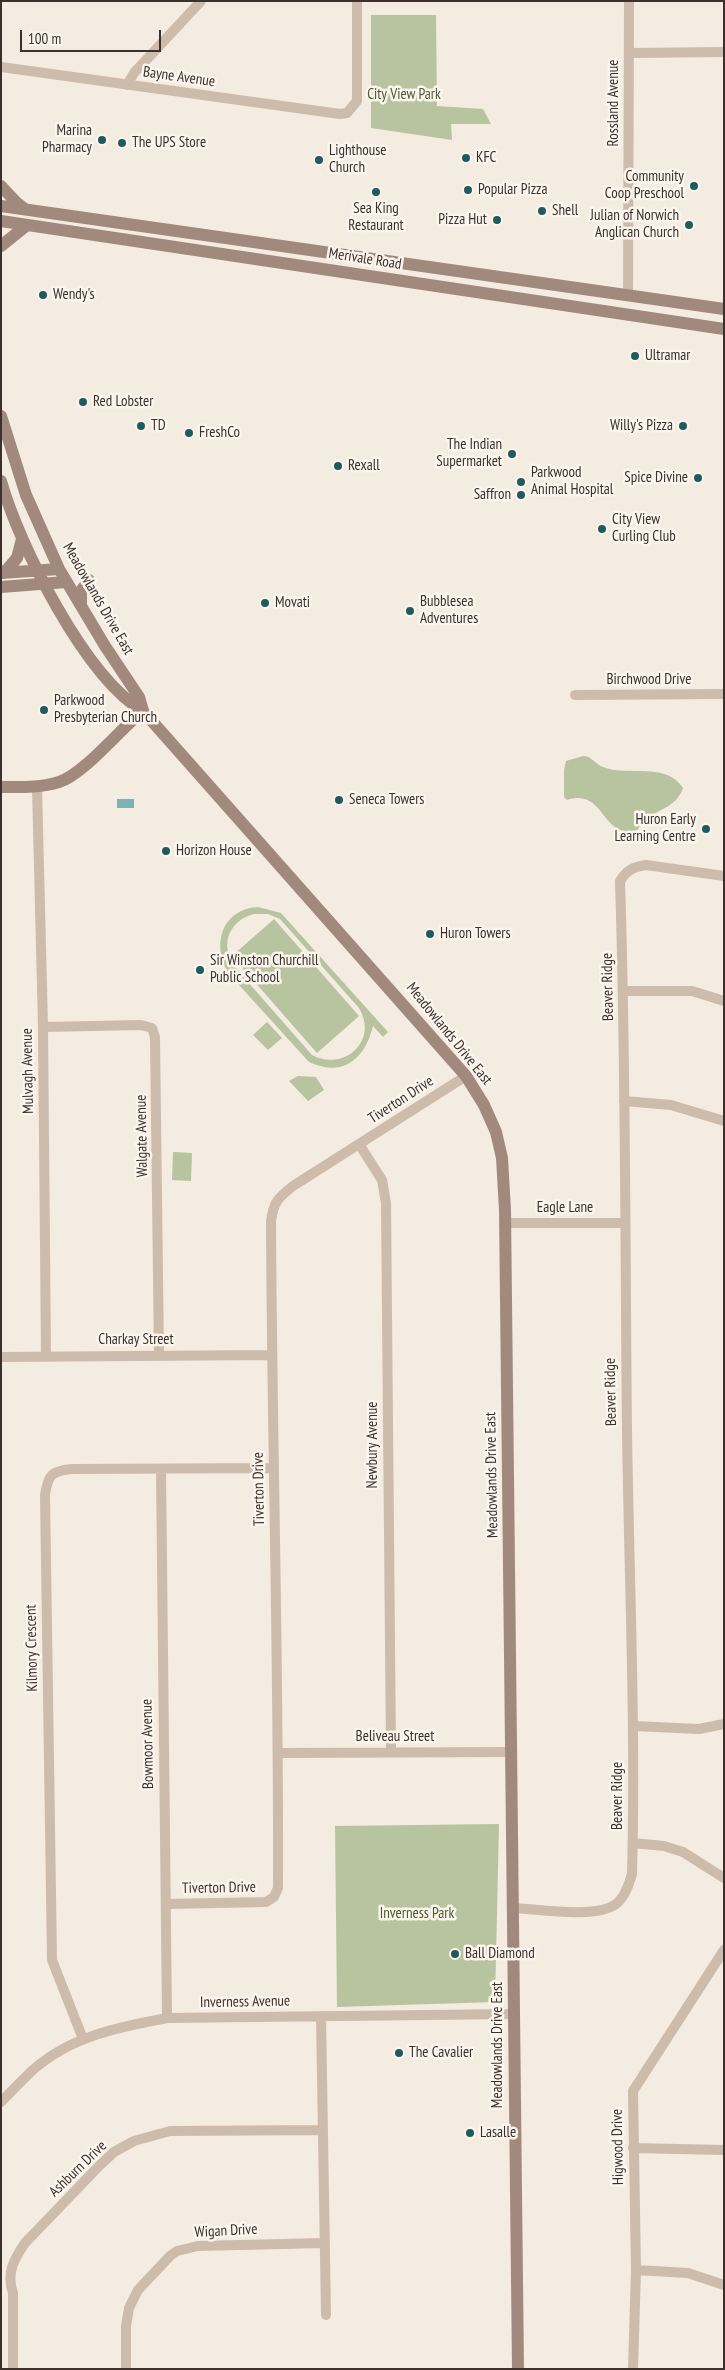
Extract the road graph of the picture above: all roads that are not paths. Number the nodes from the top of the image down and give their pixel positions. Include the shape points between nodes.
1 (201, 1) edge
2 (357, 1) edge
3 (629, 1) edge
4 (724, 52) edge
5 (629, 53) junction
6 (1, 67) edge
7 (127, 85) junction
8 (1, 186) edge
9 (1, 206) edge
10 (27, 210) junction
11 (1, 222) edge
12 (27, 225) junction
13 (1, 246) edge
14 (406, 264) junction
15 (420, 266) junction
16 (400, 281) junction
17 (413, 282) junction
18 (628, 294) junction
19 (724, 309) edge
20 (724, 329) edge
21 (1, 416) edge
22 (1, 480) edge
23 (22, 539) junction
24 (59, 569) junction
25 (37, 570) junction
26 (2, 573) edge
27 (89, 580) dead end
28 (66, 582) junction
29 (45, 584) junction
30 (1, 587) edge
31 (81, 608) junction
32 (724, 694) edge
33 (574, 695) dead end
34 (144, 711) junction
35 (1, 787) edge
36 (37, 787) junction
37 (724, 876) edge
38 (624, 990) junction
39 (724, 1001) edge
40 (43, 1027) junction
41 (466, 1076) junction
42 (624, 1101) junction
43 (724, 1121) edge
44 (360, 1144) junction
45 (505, 1223) junction
46 (624, 1223) junction
47 (159, 1355) junction
48 (272, 1355) junction
49 (46, 1356) junction
50 (1, 1357) edge
51 (273, 1468) junction
52 (161, 1470) junction
53 (724, 1724) edge
54 (633, 1726) junction
55 (391, 1752) junction
56 (511, 1752) junction
57 (280, 1753) junction
58 (632, 1843) junction
59 (724, 1878) edge
60 (167, 1904) junction
61 (513, 1908) junction
62 (724, 1950) edge
63 (514, 2014) junction
64 (321, 2016) junction
65 (167, 2018) junction
66 (83, 2039) junction
67 (1, 2102) edge
68 (323, 2130) junction
69 (633, 2148) junction
70 (724, 2150) edge
71 (324, 2243) junction
72 (636, 2270) junction
73 (724, 2285) edge
74 (326, 2315) dead end
75 (14, 2369) edge
76 (126, 2369) edge
77 (518, 2369) edge
78 (633, 2369) edge

1 - 7 street via 134,73
2 - 7 street, Bayne Avenue via 357,101 352,110 340,114
3 - 5 street, Rossland Avenue
4 - 5 street
5 - 18 street, Rossland Avenue
6 - 7 street, Bayne Avenue
8 - 10 main road
9 - 10 main road, Merivale Road
10 - 14 main road, Merivale Road
11 - 12 main road, Merivale Road
12 - 13 main road
12 - 16 main road, Merivale Road
14 - 15 main road, Merivale Road
14 - 16 main road
15 - 17 main road
15 - 18 main road, Merivale Road
16 - 17 main road, Merivale Road
17 - 20 main road, Merivale Road
18 - 19 main road, Merivale Road
21 - 24 main road, Meadowlands Drive East via 26,495
22 - 23 main road, Meadowlands Drive East
23 - 25 main road, Meadowlands Drive East
23 - 26 main road via 17,558
24 - 25 main road
24 - 28 main road, Meadowlands Drive East
25 - 26 main road
25 - 29 main road, Meadowlands Drive East
27 - 31 main road via 81,591
28 - 29 main road
28 - 31 main road, Meadowlands Drive East
29 - 30 main road
29 - 34 main road, Meadowlands Drive East via 91,658 131,704
31 - 34 main road, Meadowlands Drive East via 139,697
32 - 33 street, Birchwood Drive
34 - 36 main road via 80,769 60,782
34 - 41 main road, Meadowlands Drive East
35 - 36 main road
36 - 40 street, Mulvagh Avenue
37 - 38 street, Beaver Ridge via 646,865 634,866 626,872 620,881
38 - 39 street via 692,991
38 - 42 street, Beaver Ridge
40 - 47 street, Walgate Avenue via 141,1025 152,1028 155,1038
40 - 49 street, Mulvagh Avenue
41 - 44 street, Tiverton Drive
41 - 45 main road, Meadowlands Drive East via 496,1132 504,1182
42 - 43 street via 671,1105
42 - 46 street, Beaver Ridge
44 - 48 street, Tiverton Drive via 276,1200 271,1221
44 - 55 street, Newbury Avenue via 382,1180 386,1203
45 - 46 street, Eagle Lane
45 - 56 main road, Meadowlands Drive East
46 - 54 street, Beaver Ridge
47 - 48 street, Charkay Street
47 - 49 street, Charkay Street
48 - 51 street, Tiverton Drive
49 - 50 street, Charkay Street
51 - 52 street, Kilmory Crescent
51 - 57 street, Tiverton Drive
52 - 60 street, Bowmoor Avenue
52 - 66 street, Kilmory Crescent via 60,1470 51,1474 45,1495 52,1960
53 - 54 street via 699,1729
54 - 58 street, Beaver Ridge
55 - 56 street, Beliveau Street
55 - 57 street, Beliveau Street
56 - 61 main road, Meadowlands Drive East
57 - 60 street, Tiverton Drive via 278,1888 274,1897 266,1902
58 - 59 street via 664,1846 683,1852
58 - 61 street, Beaver Ridge via 629,1887 616,1904 597,1912
60 - 65 street, Bowmoor Avenue
61 - 63 main road, Meadowlands Drive East
62 - 69 street, Higwood Drive via 633,2091
63 - 64 street, Inverness Avenue
63 - 77 main road, Meadowlands Drive East
64 - 65 street, Inverness Avenue
64 - 68 street
65 - 66 street, Inverness Avenue via 126,2025
66 - 67 street, Inverness Avenue via 35,2068
68 - 71 street
68 - 75 street, Ashburn Drive via 170,2132 134,2141 114,2152 25,2243 13,2260 9,2282 13,2293
69 - 70 street
69 - 72 street, Higwood Drive
71 - 74 street
71 - 76 street, Wigan Drive via 198,2246 170,2256 138,2290 129,2308
72 - 73 street via 688,2274
72 - 78 street, Higwood Drive

